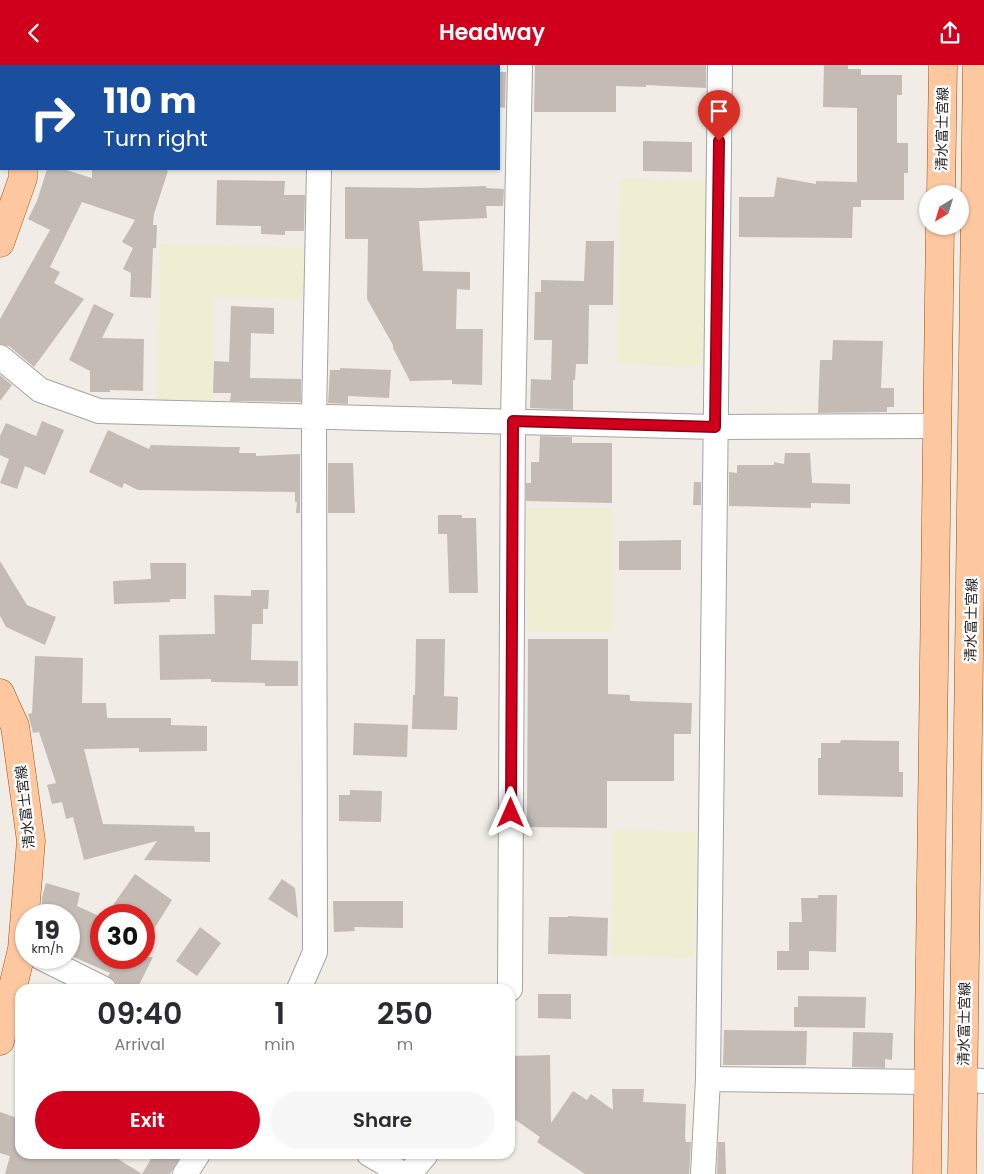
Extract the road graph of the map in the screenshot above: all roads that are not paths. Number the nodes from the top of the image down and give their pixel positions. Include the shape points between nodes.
1 (520, 65) edge
2 (720, 65) edge
3 (943, 65) edge
4 (978, 65) edge
5 (24, 170) edge
6 (319, 170) edge
7 (941, 185) edge
8 (940, 235) edge
9 (0, 243) edge
10 (0, 357) edge
11 (314, 415) junction
12 (513, 421) junction
13 (937, 426) junction
14 (715, 427) junction
15 (979, 427) edge
16 (0, 693) edge
17 (30, 904) edge
18 (23, 969) edge
19 (63, 969) edge
20 (19, 984) edge
21 (94, 984) edge
22 (301, 984) edge
23 (510, 984) edge
24 (15, 995) edge
25 (0, 1041) edge
26 (708, 1079) junction
27 (974, 1080) edge
28 (928, 1082) junction
29 (195, 1159) edge
30 (377, 1159) edge
31 (418, 1159) edge
32 (399, 1172) edge
33 (185, 1174) edge
34 (703, 1174) edge
35 (927, 1174) edge
36 (962, 1174) edge

1 - 12 street
2 - 14 street
3 - 7 main road, 清水富士宮線
4 - 15 main road, 清水富士宮線
5 - 9 main road
6 - 11 street
8 - 13 main road
10 - 11 street via 40,390 99,411
11 - 12 street
11 - 22 street via 315,952
12 - 14 street
12 - 23 street
13 - 14 street
13 - 28 main road
14 - 26 street
15 - 27 main road, 清水富士宮線
16 - 17 main road, 清水富士宮線 via 15,726 31,841
18 - 20 main road, 清水富士宮線
19 - 21 street
24 - 25 main road, 清水富士宮線
26 - 28 street
26 - 34 street
27 - 36 main road, 清水富士宮線
28 - 35 main road
29 - 33 street
30 - 32 street
31 - 32 street

